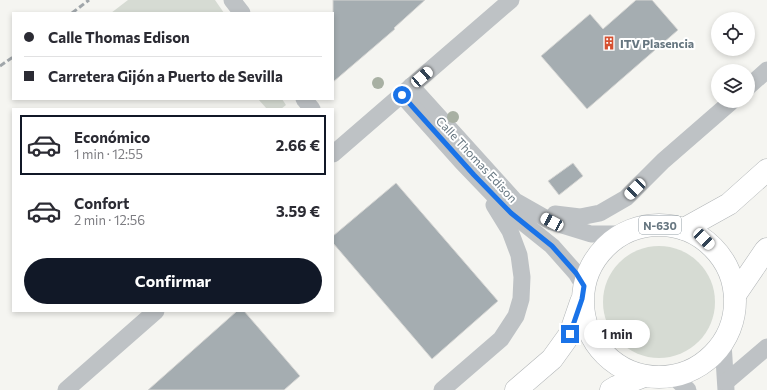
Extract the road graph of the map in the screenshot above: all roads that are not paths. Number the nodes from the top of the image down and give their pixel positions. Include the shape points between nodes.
1 (232, 0) edge
2 (511, 0) edge
3 (241, 12) edge
4 (767, 70) edge
5 (755, 81) edge
6 (407, 90) junction
7 (305, 100) edge
8 (311, 108) edge
9 (724, 108) edge
10 (335, 146) edge
11 (767, 170) edge
12 (474, 175) junction
13 (533, 212) junction
14 (684, 229) junction
15 (621, 234) junction
16 (767, 249) edge
17 (583, 293) junction
18 (736, 295) junction
19 (155, 312) edge
20 (723, 342) junction
21 (767, 347) edge
22 (644, 376) junction
23 (681, 383) edge
24 (726, 386) edge
25 (66, 390) edge
26 (442, 390) edge
27 (516, 390) edge
28 (611, 390) edge

1 - 3 street
2 - 6 street
4 - 5 street
6 - 10 street
6 - 12 street, Calle Thomas Edison
6 - 13 street, Calle Thomas Edison via 515,202
7 - 8 street
9 - 13 street via 663,161 626,198 600,213 580,217
11 - 14 highway, N-630 via 729,204
12 - 17 street, Calle Thomas Edison via 511,213 552,246 576,273
12 - 26 street via 510,231 522,278 521,299 516,316 501,339
13 - 15 street, Calle Thomas Edison via 552,222 591,234
14 - 15 highway, N-630 via 656,225
14 - 18 highway, N-630 via 704,239 720,255 731,274
15 - 17 highway, N-630 via 604,248 591,266
16 - 18 highway, N-630
17 - 22 highway, N-630 via 586,325 599,348 619,366
17 - 27 highway, N-630 via 570,334 552,358
18 - 20 highway, N-630 via 733,320
19 - 25 street
20 - 23 highway, N-630 via 710,358 693,369
20 - 24 street
21 - 24 street
22 - 23 highway, N-630
22 - 28 highway, N-630

